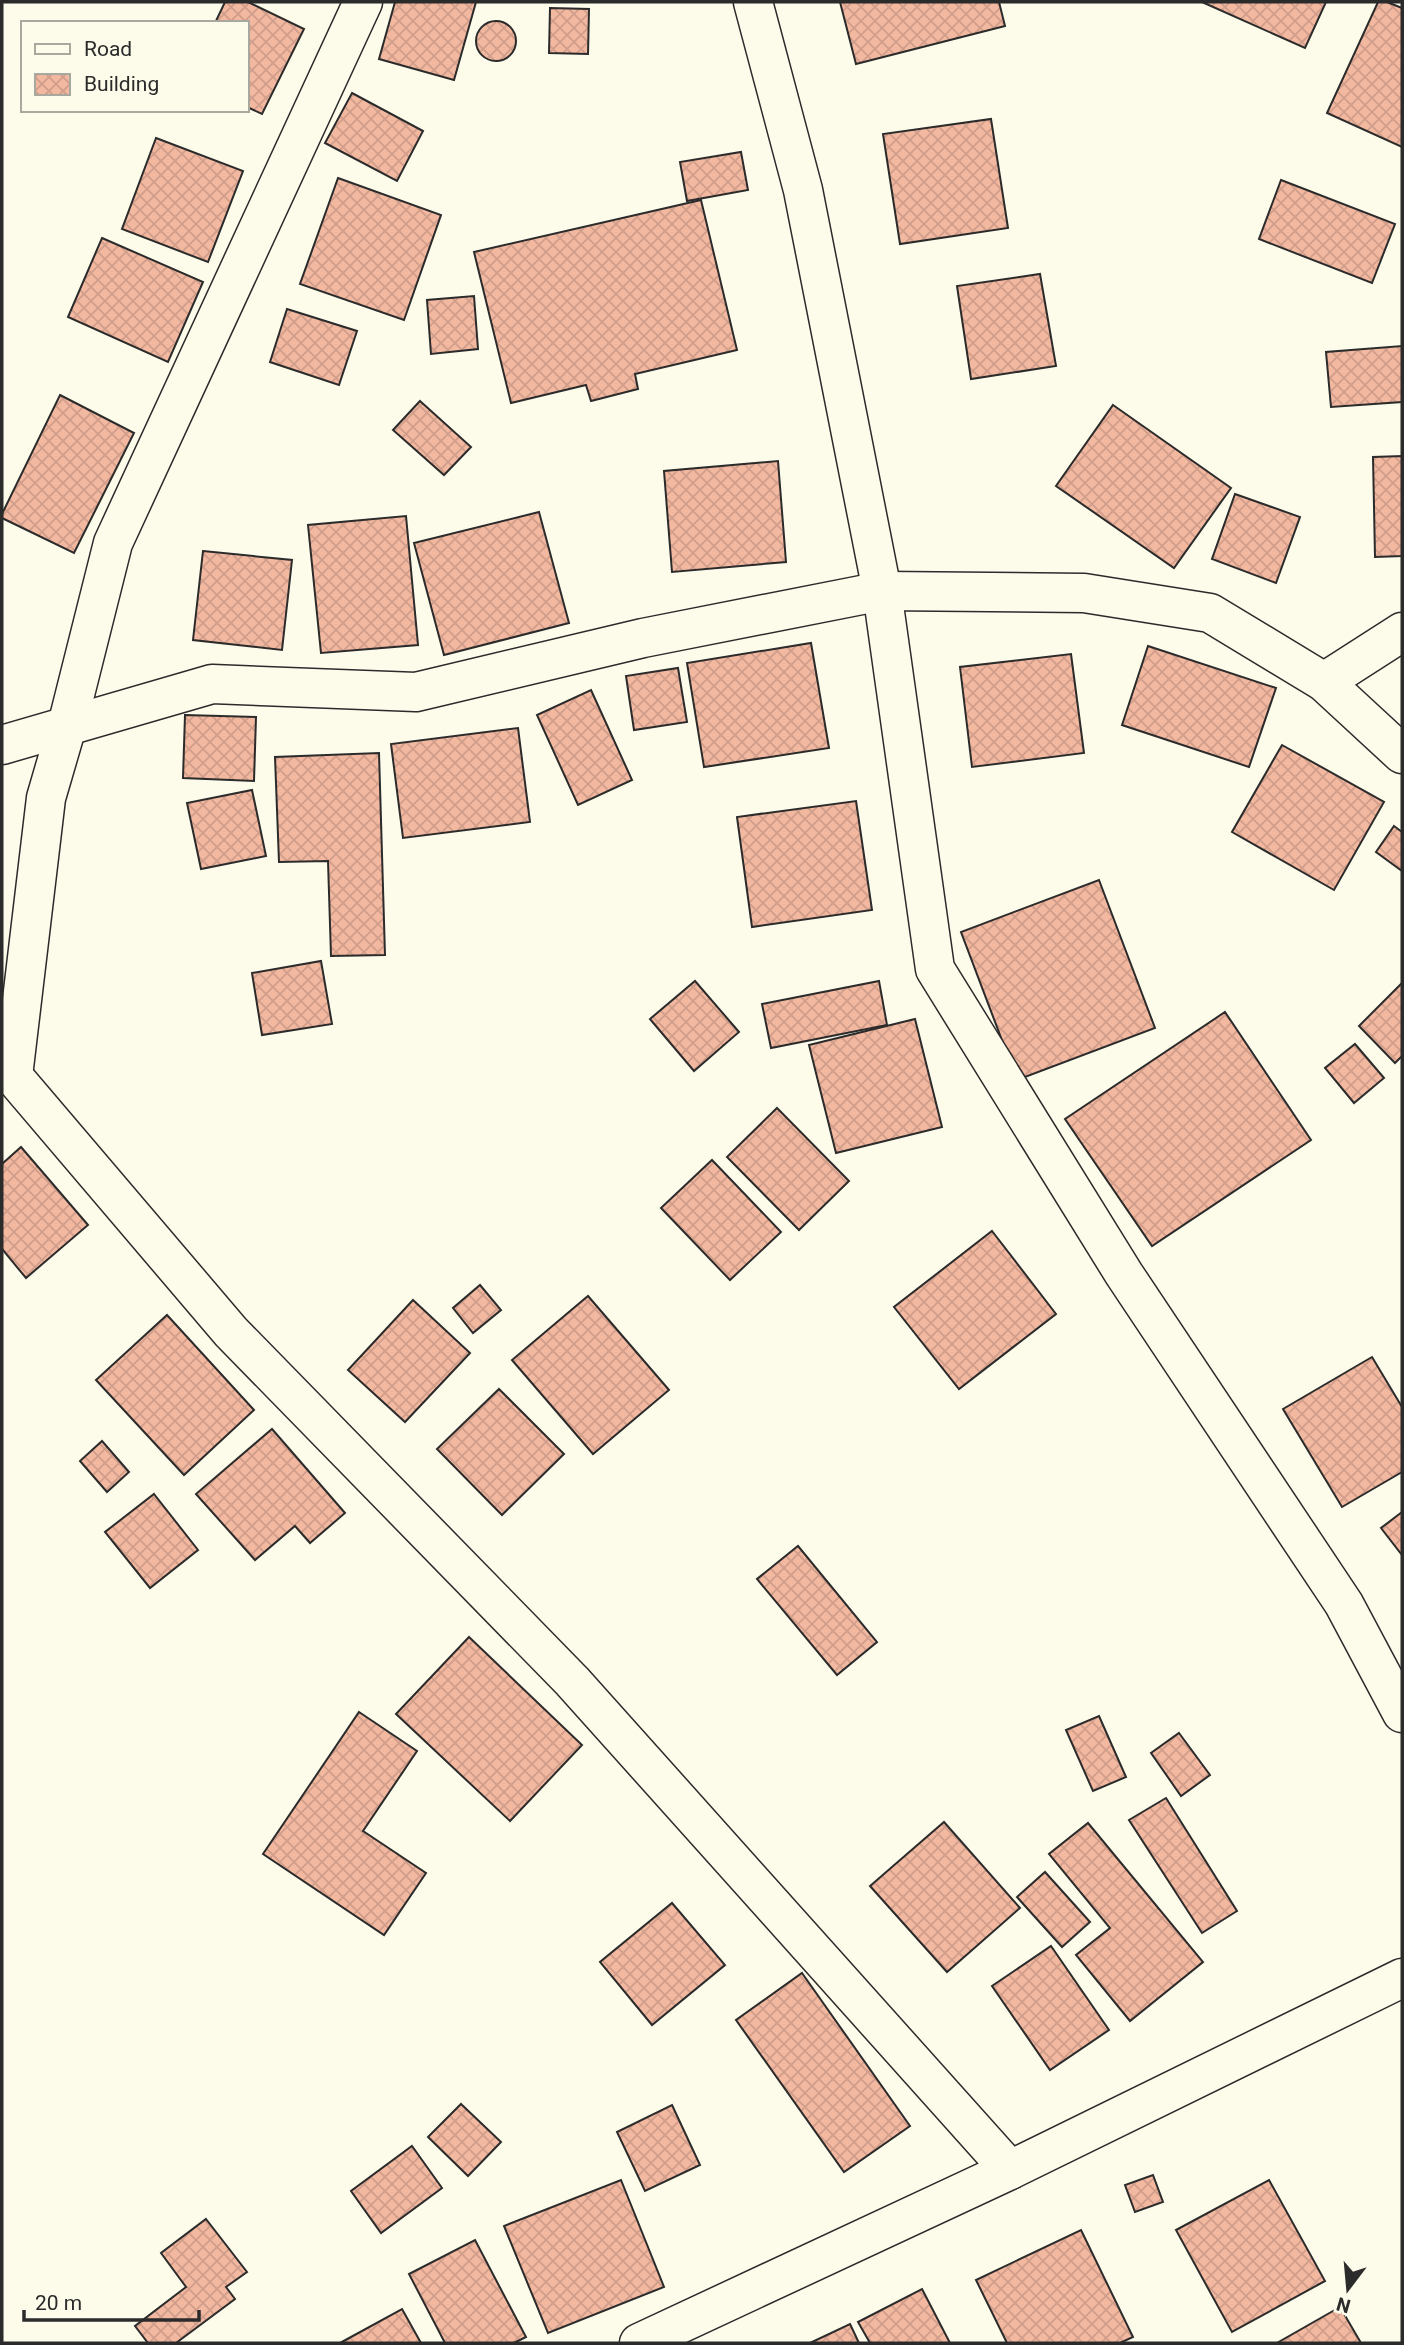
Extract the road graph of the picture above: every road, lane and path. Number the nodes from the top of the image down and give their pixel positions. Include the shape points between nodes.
1 (363, 2) edge
2 (753, 2) edge
3 (881, 591) junction
4 (1402, 632) edge
5 (1324, 682) junction
6 (67, 726) junction
7 (2, 745) edge
8 (1402, 754) edge
9 (7, 1070) edge
10 (1402, 1713) edge
11 (1402, 1978) edge
12 (1010, 2170) junction
13 (639, 2343) edge

1 - 6 street via 113,543
2 - 3 street via 803,190
3 - 5 street via 1084,593 1210,613
3 - 6 street via 643,638 416,692 212,684
3 - 10 street via 935,969 1124,1274 1344,1604
4 - 5 street
5 - 8 street
6 - 7 street
6 - 9 street via 46,798
9 - 12 street via 231,1332 572,1681
11 - 12 street
12 - 13 street

